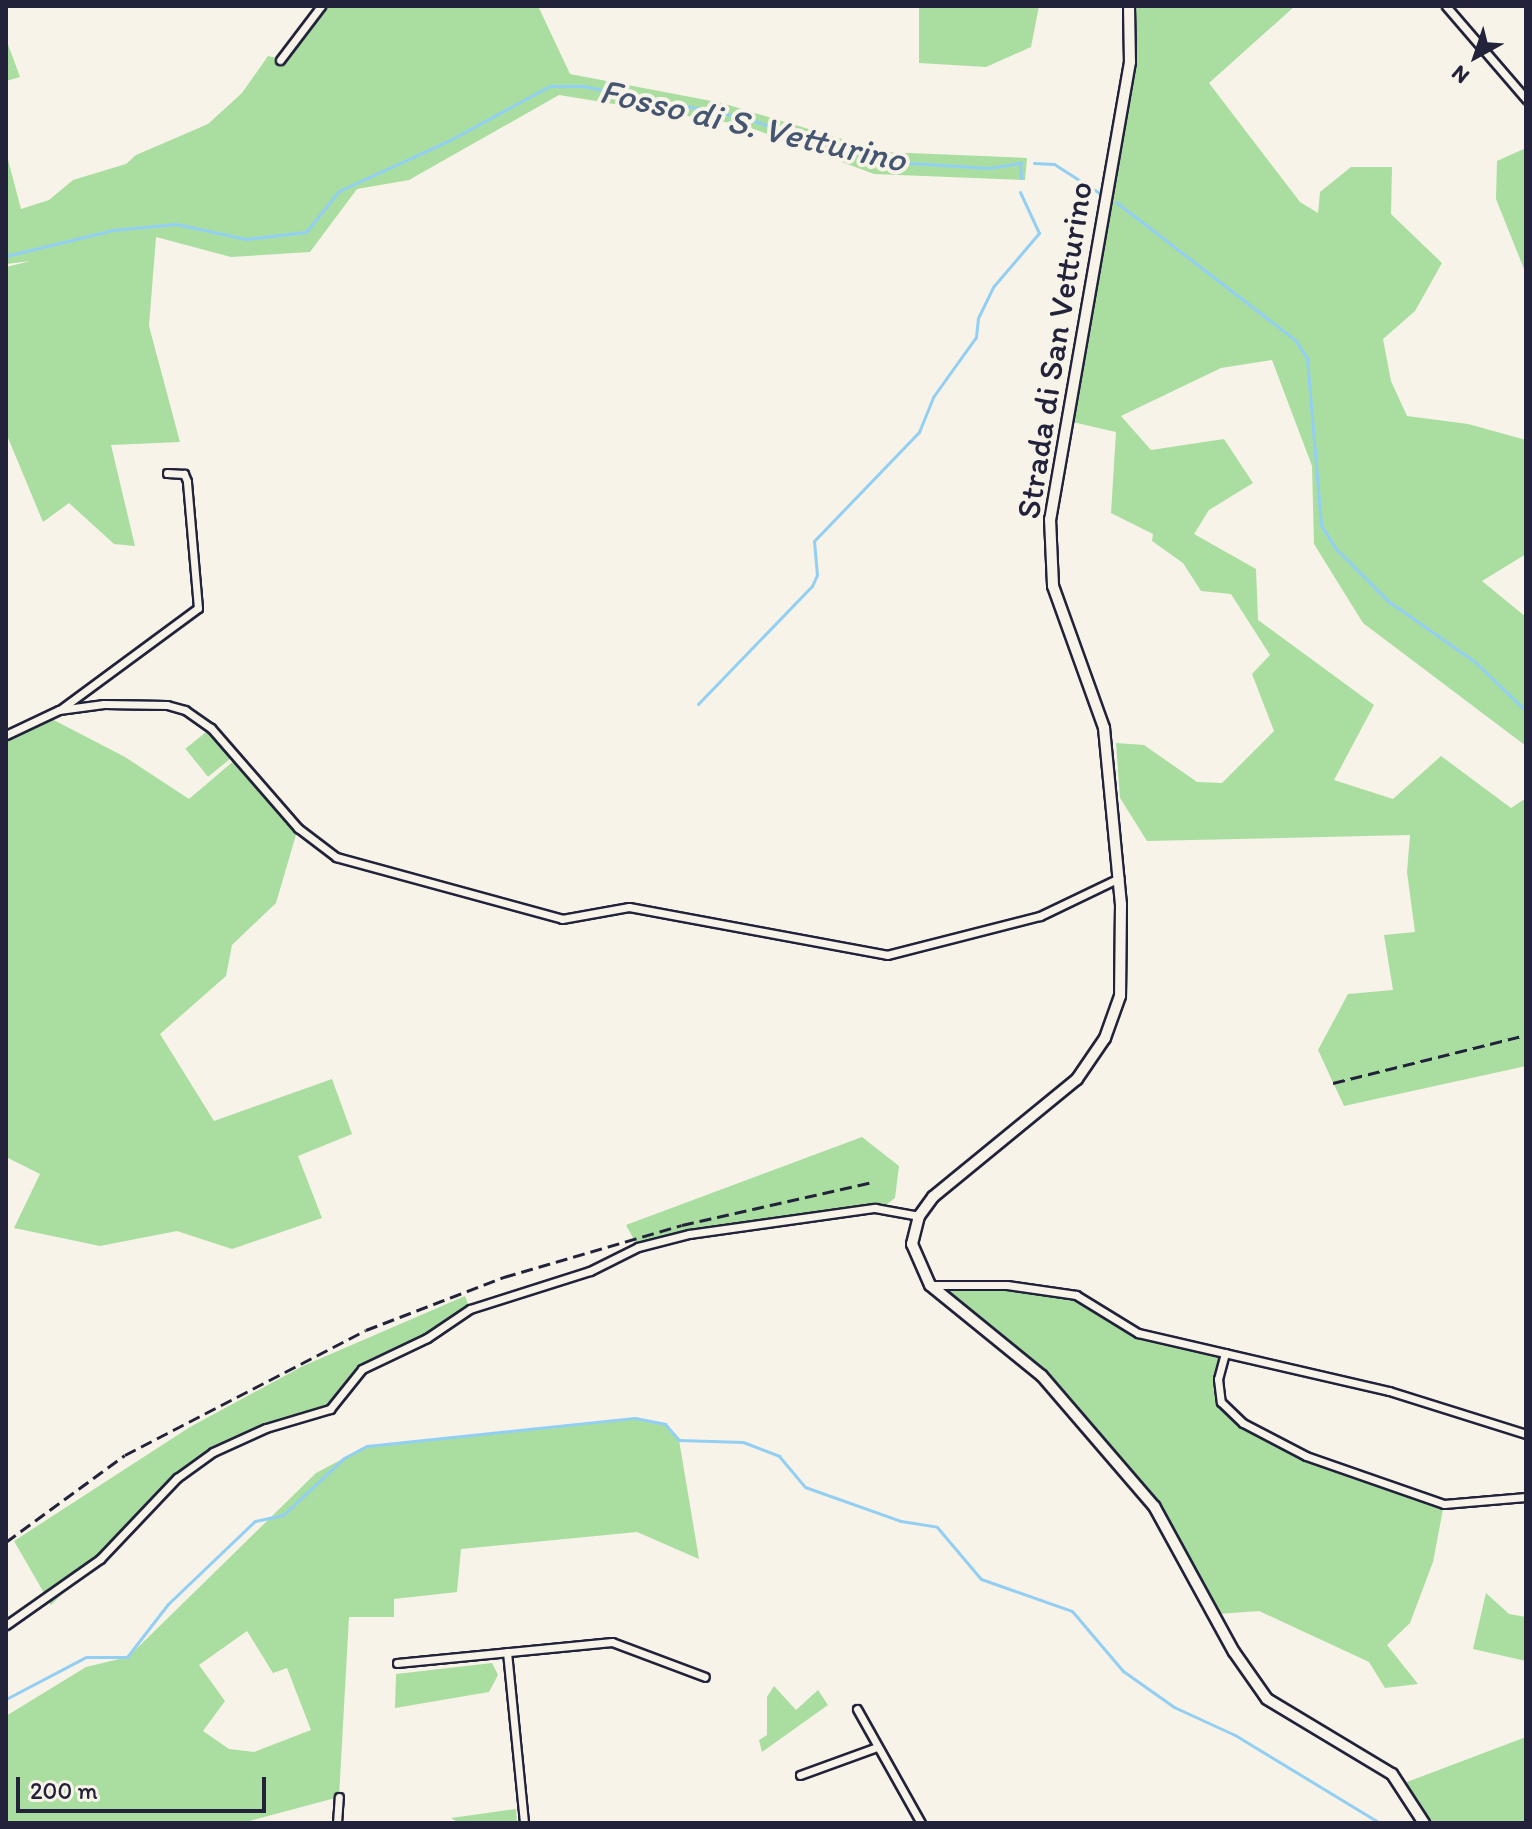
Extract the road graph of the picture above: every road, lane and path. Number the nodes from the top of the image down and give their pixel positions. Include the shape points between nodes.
1 (321, 6) edge
2 (1129, 6) edge
3 (1446, 6) edge
4 (280, 60) dead end
5 (1526, 99) edge
6 (167, 473) dead end
7 (59, 710) junction
8 (6, 735) edge
9 (1119, 878) junction
10 (919, 1216) junction
11 (930, 1285) junction
12 (1225, 1353) junction
13 (1526, 1434) edge
14 (1526, 1497) edge
15 (6, 1625) edge
16 (507, 1652) junction
17 (397, 1663) dead end
18 (705, 1677) dead end
19 (857, 1709) dead end
20 (877, 1747) junction
21 (800, 1775) dead end
22 (339, 1797) dead end
23 (337, 1823) edge
24 (524, 1823) edge
25 (921, 1823) edge
26 (1424, 1823) edge

1 - 4 street
2 - 9 street, Strada di San Vetturino via 1130,62 1050,519 1053,586 1104,728
3 - 5 street
6 - 7 street via 184,474 187,481 198,608
7 - 8 street
7 - 9 street via 104,704 185,710 211,728 298,828 336,857 543,916 562,919 629,907 887,955 1040,916
9 - 10 street, Strada di San Vetturino via 1122,981 1105,1038 1077,1079 933,1197
10 - 11 street via 912,1244
10 - 15 street via 875,1208 689,1234 638,1247 590,1271 470,1309 427,1338 362,1369 330,1409 266,1428 213,1452 177,1478 100,1559
11 - 12 street via 1007,1285 1076,1295 1138,1333
11 - 26 street via 1042,1376 1095,1433 1154,1506 1234,1652 1267,1699 1392,1774
12 - 13 street via 1389,1391
12 - 14 street via 1218,1379 1221,1402 1243,1423 1306,1456 1444,1504
16 - 17 street
16 - 18 street via 612,1642
16 - 24 street
19 - 20 street
20 - 21 street
20 - 25 street
22 - 23 street

